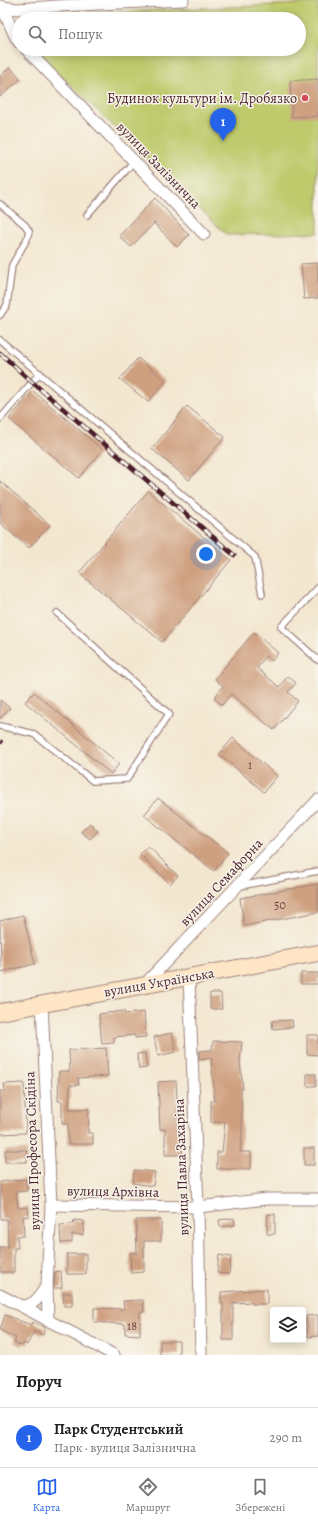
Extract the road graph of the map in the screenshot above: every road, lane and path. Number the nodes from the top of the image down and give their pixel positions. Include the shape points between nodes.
1 (183, 0) edge
2 (1, 7) edge
3 (12, 30) edge
4 (33, 56) edge
5 (134, 161) junction
6 (0, 204) edge
7 (87, 215) dead end
8 (204, 234) dead end
9 (0, 315) edge
10 (0, 340) edge
11 (40, 374) junction
12 (0, 419) edge
13 (318, 588) edge
14 (262, 594) dead end
15 (57, 613) dead end
16 (318, 660) edge
17 (0, 726) edge
18 (318, 800) edge
19 (318, 871) edge
20 (238, 886) junction
21 (318, 952) edge
22 (189, 977) junction
23 (145, 984) junction
24 (42, 1003) junction
25 (0, 1012) edge
26 (318, 1199) edge
27 (51, 1206) junction
28 (198, 1207) junction
29 (47, 1284) junction
30 (0, 1295) edge
31 (21, 1306) junction
32 (48, 1321) junction
33 (110, 1354) edge
34 (201, 1355) edge

1 - 2 street via 17,9
2 - 3 street
4 - 5 street, вулиця Залізнична
5 - 7 lane
5 - 8 street, вулиця Залізнична
6 - 9 lane via 29,231 12,265 7,305
10 - 11 lane
11 - 12 lane
11 - 14 lane via 255,557
13 - 16 lane via 281,627
15 - 17 lane via 169,714 127,779 93,781 34,734
18 - 20 street, вулиця Семафорна
19 - 20 lane
20 - 23 street, вулиця Семафорна
21 - 22 main road, вулиця Українська
22 - 23 main road, вулиця Українська
22 - 28 street, вулиця Павла Захаріна
23 - 24 main road, вулиця Українська
24 - 25 main road, вулиця Українська
24 - 27 street, вулиця Професора Скідіна
26 - 28 street, вулиця Архівна via 267,1199
27 - 28 street, вулиця Архівна
27 - 29 street, вулиця Професора Скідіна
28 - 34 street, вулиця Павла Захаріна
29 - 31 street via 36,1301
29 - 32 street, вулиця Професора Скідіна
30 - 31 street
31 - 32 street
32 - 33 street

